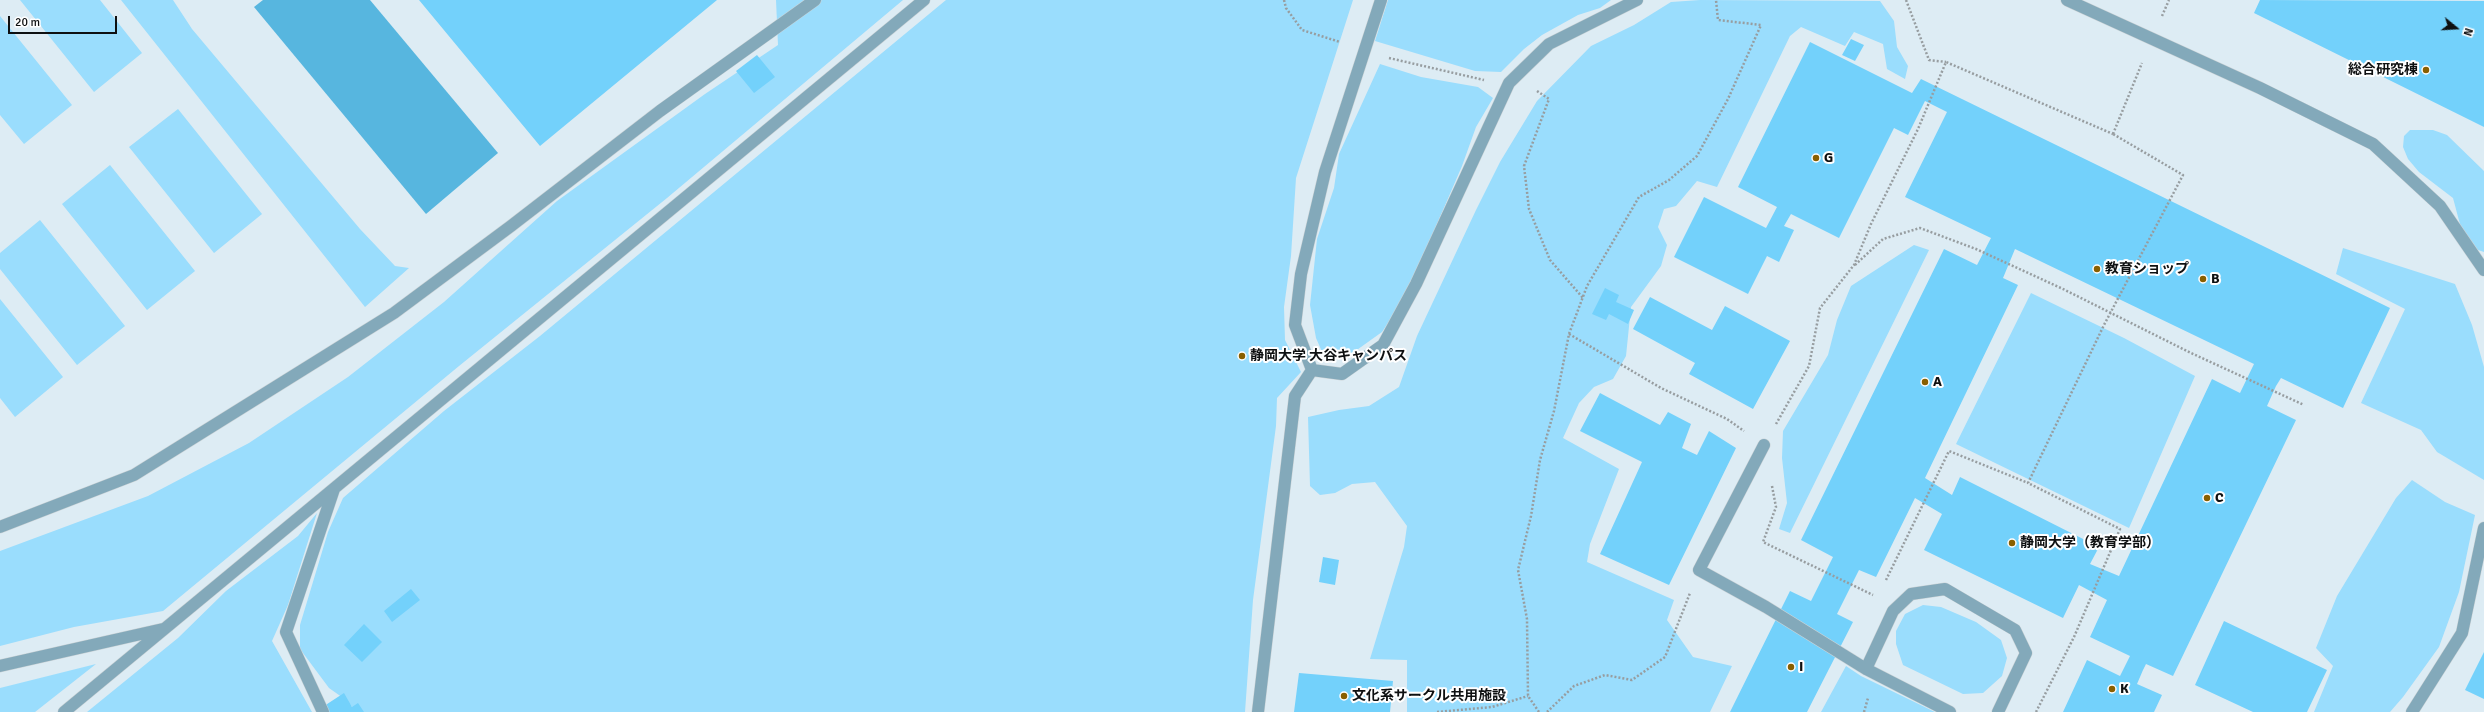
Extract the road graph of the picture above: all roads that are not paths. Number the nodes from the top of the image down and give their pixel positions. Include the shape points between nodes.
1 (815, 0) edge
2 (924, 0) edge
3 (1381, 0) edge
4 (1637, 0) edge
5 (2067, 0) edge
6 (2484, 270) edge
7 (1312, 370) junction
8 (1764, 445) road end
9 (334, 489) junction
10 (0, 527) edge
11 (2484, 528) edge
12 (164, 629) junction
13 (0, 666) edge
14 (1866, 670) junction
15 (64, 712) edge
16 (323, 712) edge
17 (1258, 712) edge
18 (1950, 712) edge
19 (1998, 712) edge
20 (2412, 712) edge

1 - 10 lane via 660,111 394,313 134,475
2 - 9 lane
3 - 7 lane via 1325,172 1301,274 1295,325
4 - 7 lane via 1549,44 1509,83 1416,284 1383,345 1342,374
5 - 6 lane via 2260,88 2373,144 2440,206
7 - 17 lane via 1295,396
8 - 14 lane via 1699,570 1766,607
9 - 12 lane
9 - 16 lane via 286,632
11 - 20 lane via 2462,633
12 - 13 lane
12 - 15 lane
14 - 18 lane
14 - 19 lane via 1893,611 1911,594 1945,589 2015,630 2026,653

